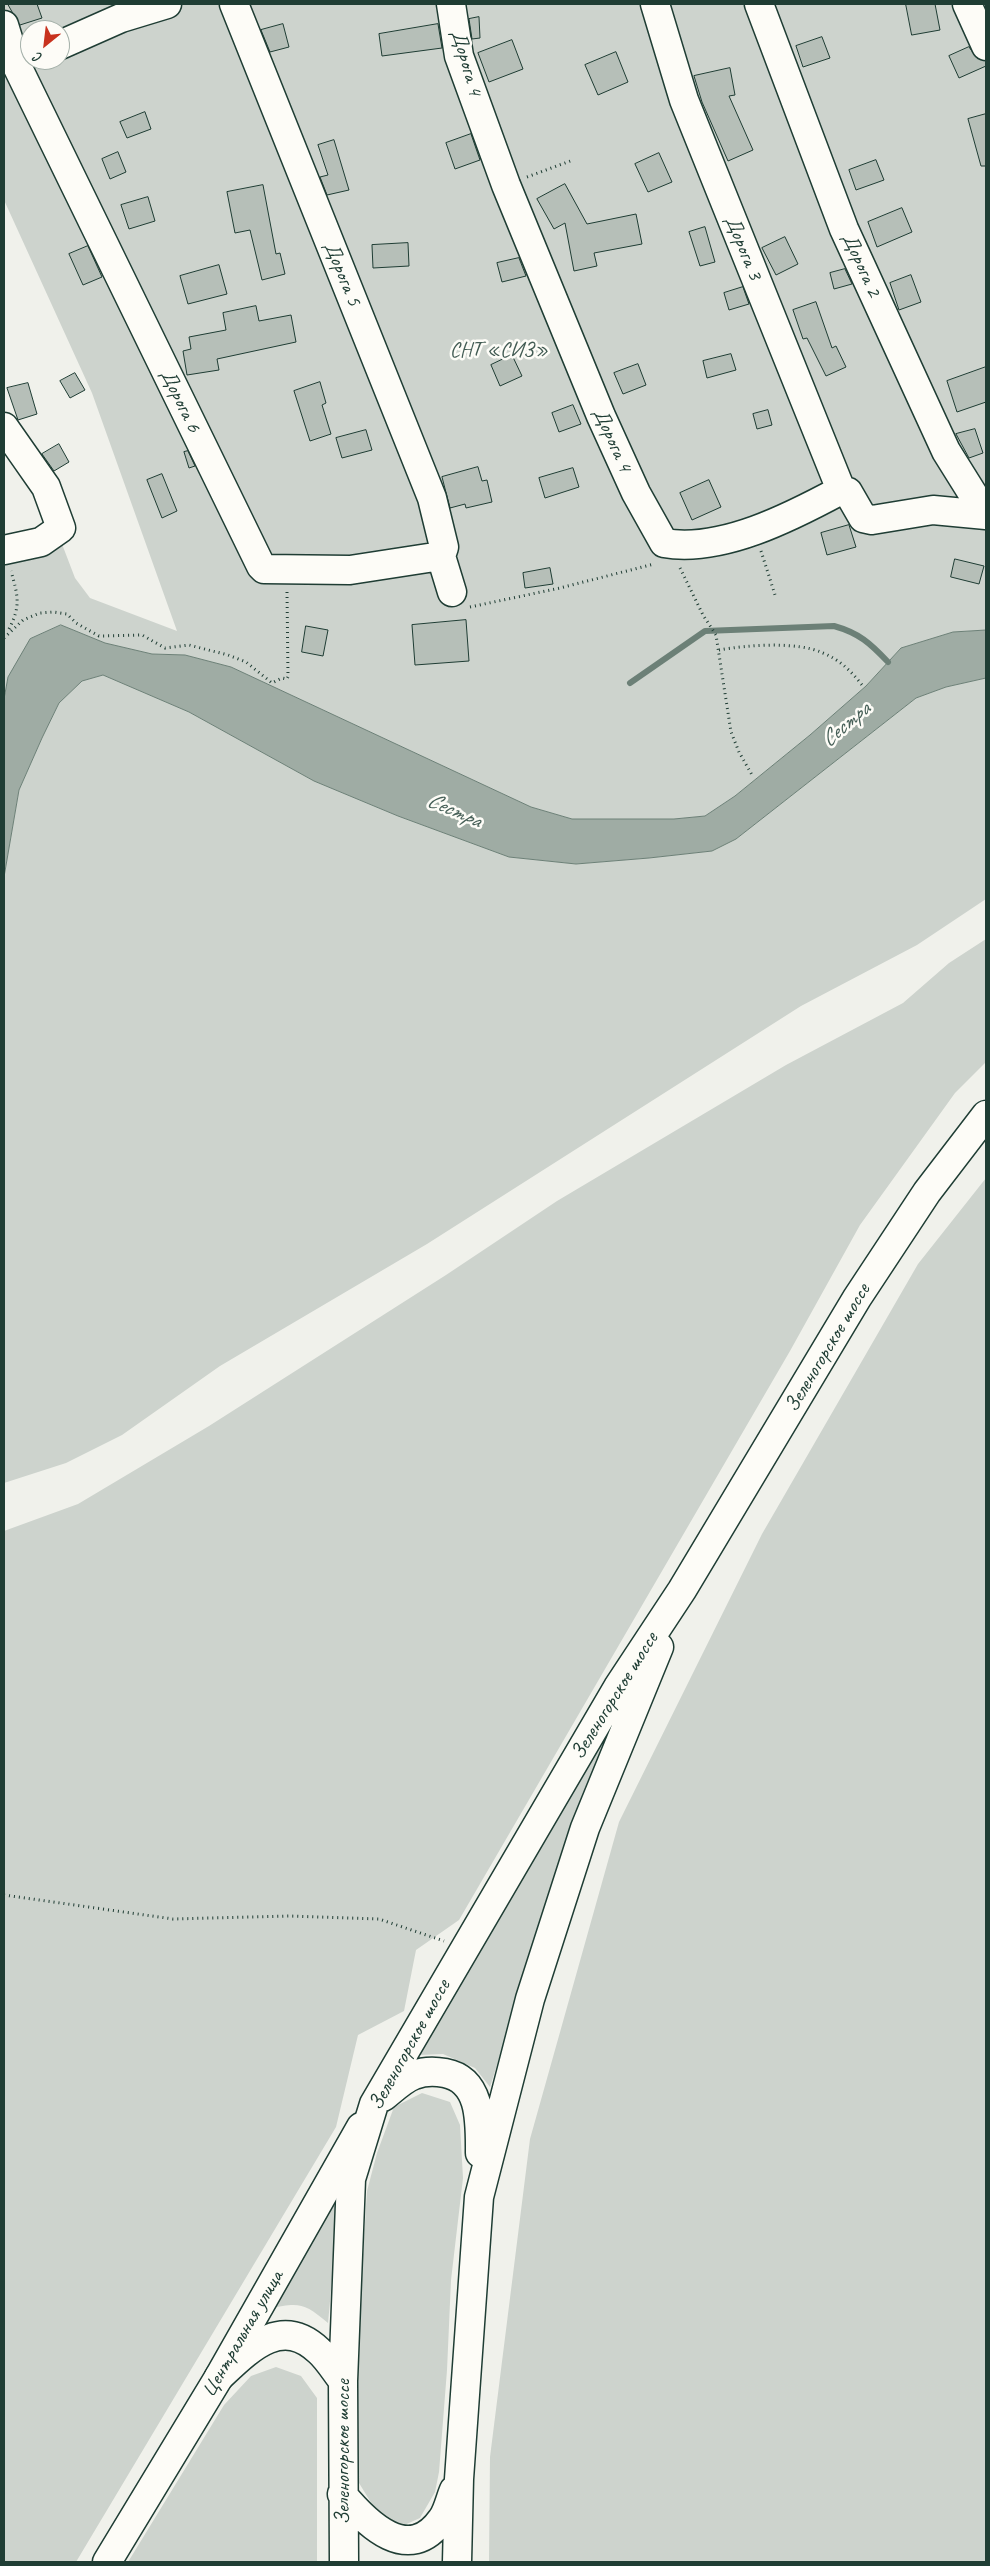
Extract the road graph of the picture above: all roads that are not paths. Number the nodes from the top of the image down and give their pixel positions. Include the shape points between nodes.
1 (167, 4) edge
2 (234, 4) edge
3 (451, 4) edge
4 (655, 4) edge
5 (759, 4) edge
6 (967, 4) edge
7 (4, 26) edge
8 (70, 41) edge
9 (986, 46) edge
10 (17, 64) edge
11 (4, 427) edge
12 (841, 490) junction
13 (986, 515) edge
14 (4, 550) edge
15 (442, 551) junction
16 (459, 600) road end
17 (986, 1115) edge
18 (682, 1590) junction
19 (374, 2104) junction
20 (479, 2197) junction
21 (219, 2377) junction
22 (343, 2381) junction
23 (459, 2478) junction
24 (342, 2494) junction
25 (107, 2562) edge
26 (344, 2562) edge
27 (457, 2562) edge

1 - 8 main road via 121,18
2 - 15 main road, Дорога 5 via 432,498
3 - 12 main road, Дорога 4 via 460,56 506,185 600,416 636,493 664,543 685,546 754,532
4 - 12 main road, Дорога 3 via 681,94
5 - 13 main road, Дорога 2 via 844,229 946,451
6 - 9 main road
7 - 10 main road
10 - 15 main road, Дорога 6 via 264,570 350,570
11 - 14 main road via 46,487 61,528 41,542
12 - 13 main road via 848,492 863,518 872,520 933,510
15 - 16 main road, Дорога 5
17 - 18 main road, Зеленогорское шоссе via 927,1192 857,1298
18 - 19 main road, Зеленогорское шоссе via 618,1688
18 - 20 main road, Зеленогорское шоссе via 585,1828 530,1999
19 - 20 main road via 414,2075 435,2071 453,2074 472,2089 480,2118
19 - 21 main road, Центральная улица
19 - 22 main road, Зеленогорское шоссе via 351,2179
20 - 23 main road, Зеленогорское шоссе
21 - 22 main road via 250,2348 277,2335 299,2336 320,2351
21 - 25 main road, Центральная улица
22 - 24 main road, Зеленогорское шоссе
23 - 24 main road via 442,2520 424,2539 406,2544 387,2539 367,2524
23 - 27 main road, Зеленогорское шоссе
24 - 26 main road, Зеленогорское шоссе

